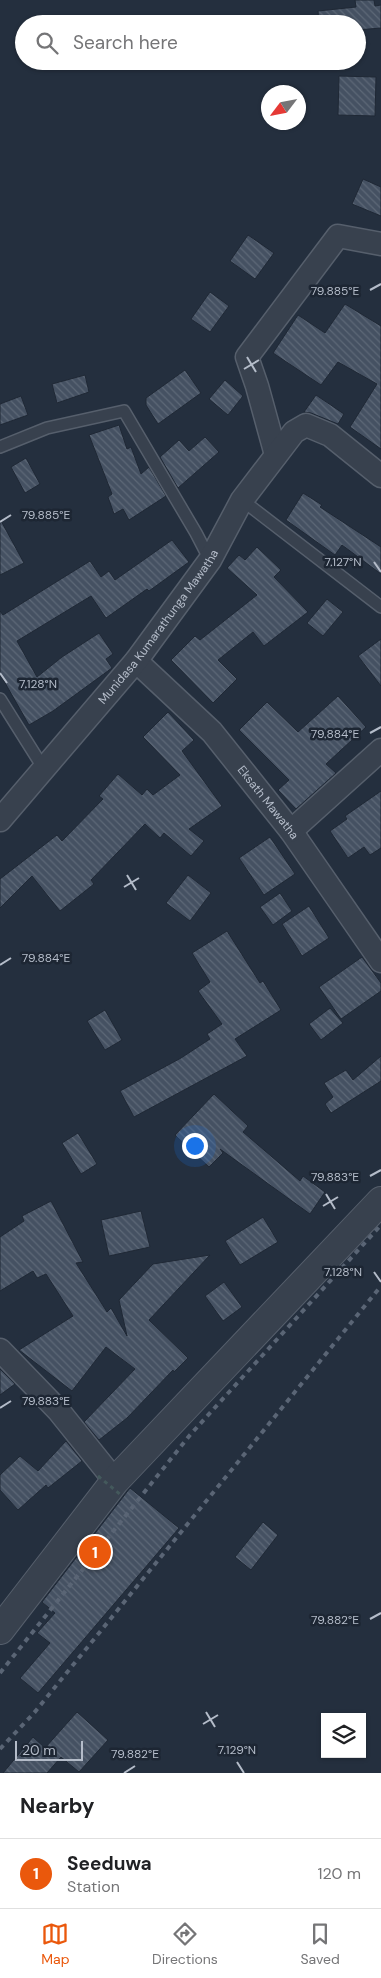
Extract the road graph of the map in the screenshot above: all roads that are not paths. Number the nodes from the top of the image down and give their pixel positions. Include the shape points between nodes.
1 (381, 244) edge
2 (0, 447) edge
3 (276, 455) junction
4 (381, 476) edge
5 (242, 500) junction
6 (210, 560) junction
7 (381, 607) edge
8 (136, 661) junction
9 (0, 699) edge
10 (381, 750) edge
11 (44, 769) junction
12 (0, 820) edge
13 (291, 831) junction
14 (381, 961) edge
15 (381, 1201) edge
16 (0, 1350) edge
17 (111, 1484) junction
18 (0, 1630) edge

1 - 3 street via 338,236 246,357
2 - 6 lane via 47,428 124,411
3 - 4 street, Munidasa Kumarathunga Mawatha via 294,432 306,426 330,435
3 - 5 street, Munidasa Kumarathunga Mawatha
5 - 6 street, Munidasa Kumarathunga Mawatha
5 - 7 lane
6 - 8 street, Munidasa Kumarathunga Mawatha
8 - 11 street, Munidasa Kumarathunga Mawatha
8 - 13 street, Eksath Mawatha via 212,732
9 - 11 lane
10 - 13 street
11 - 12 street, Munidasa Kumarathunga Mawatha
13 - 14 street, Eksath Mawatha
15 - 17 street
16 - 17 street via 58,1410
17 - 18 street

